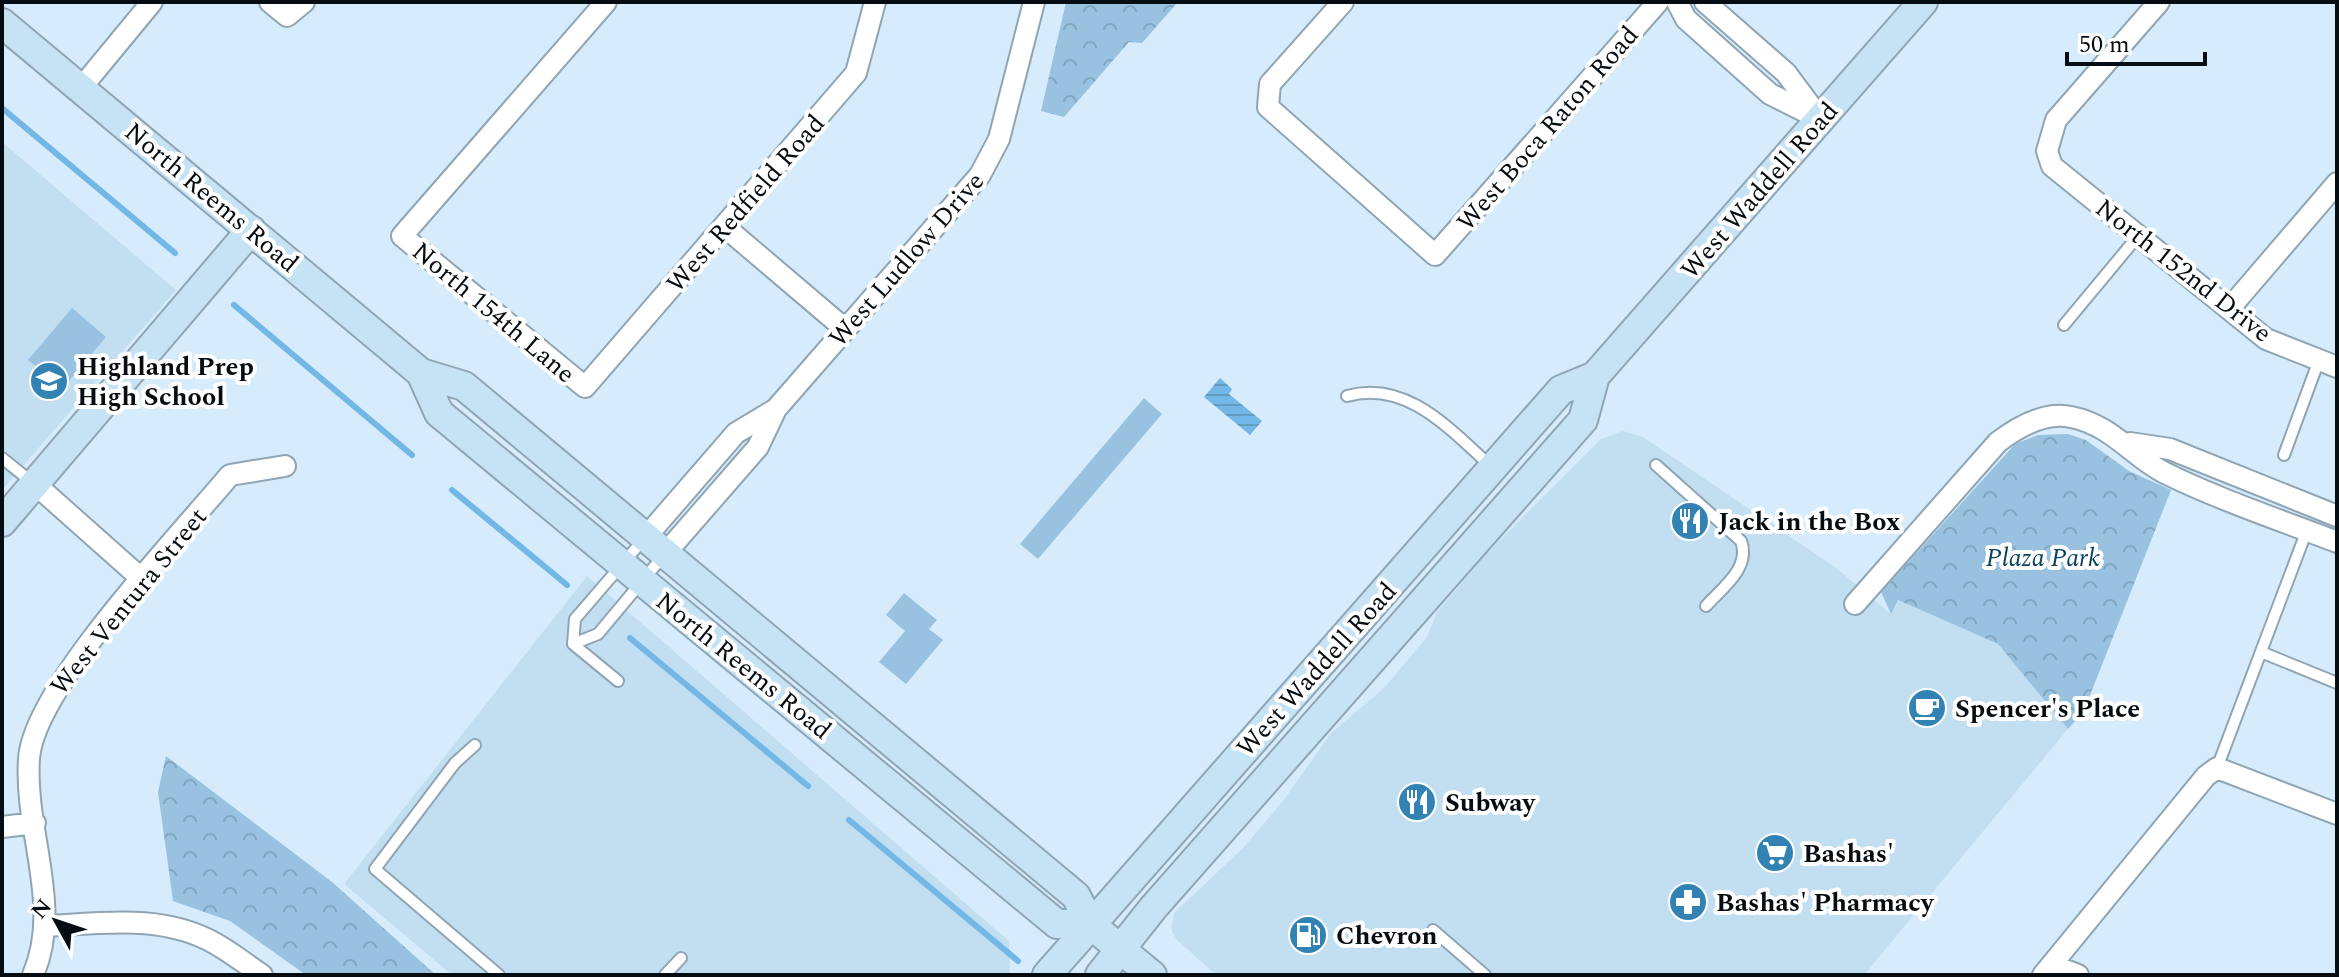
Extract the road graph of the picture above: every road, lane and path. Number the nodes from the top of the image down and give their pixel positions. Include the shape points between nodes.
1 (152, 2) edge
2 (270, 2) edge
3 (304, 2) edge
4 (606, 2) edge
5 (875, 2) edge
6 (1034, 2) edge
7 (1343, 2) edge
8 (1658, 2) edge
9 (1677, 2) edge
10 (1705, 2) edge
11 (1923, 2) edge
12 (2159, 2) edge
13 (2, 23) edge
14 (81, 88) junction
15 (1820, 119) junction
16 (2337, 183) edge
17 (725, 227) junction
18 (251, 230) junction
19 (2138, 236) junction
20 (2229, 309) junction
21 (2064, 325) dead end
22 (845, 329) junction
23 (2328, 363) edge
24 (421, 373) junction
25 (1595, 376) junction
26 (585, 387) joint
27 (1347, 396) dead end
28 (2126, 442) junction
29 (2284, 455) dead end
30 (2, 458) edge
31 (1656, 465) dead end
32 (285, 466) dead end
33 (1493, 468) junction
34 (35, 484) junction
35 (2337, 516) edge
36 (2, 522) edge
37 (2307, 530) junction
38 (2337, 542) edge
39 (654, 546) junction
40 (631, 574) junction
41 (143, 580) junction
42 (1855, 604) dead end
43 (1706, 606) dead end
44 (573, 644) junction
45 (2261, 652) junction
46 (1361, 673) junction
47 (618, 681) dead end
48 (2337, 683) edge
49 (475, 745) dead end
50 (2217, 768) junction
51 (2337, 814) edge
52 (35, 823) junction
53 (2, 827) edge
54 (1090, 924) junction
55 (47, 926) junction
56 (1433, 930) dead end
57 (1121, 949) junction
58 (681, 958) dead end
59 (2048, 970) edge
60 (33, 975) edge
61 (262, 975) edge
62 (499, 975) edge
63 (665, 975) edge
64 (1047, 975) edge
65 (1100, 975) edge
66 (1152, 975) edge
67 (1485, 975) edge
68 (2078, 975) edge

1 - 14 street
2 - 3 street via 287,16
4 - 26 street, North 154th Lane via 402,236
5 - 17 street, West Redfield Road via 856,73
6 - 22 street, West Ludlow Drive via 989,161
7 - 8 street, West Boca Raton Road via 1270,84 1268,107 1435,255
9 - 15 street via 1686,19 1770,94
10 - 15 street via 1786,73
11 - 15 main road, West Waddell Road
12 - 19 street, North 152nd Drive via 2056,120 2047,151 2052,166
13 - 14 main road, North Reems Road
14 - 18 main road, North Reems Road
15 - 25 main road, West Waddell Road
16 - 20 street
17 - 22 street
17 - 26 street, West Redfield Road
18 - 24 main road, North Reems Road
18 - 34 main road
19 - 20 street, North 152nd Drive
19 - 21 lane
20 - 23 street, North 152nd Drive via 2266,339
22 - 39 street, West Ludlow Drive via 776,409 758,447
23 - 29 lane
24 - 39 main road, North Reems Road via 464,386
24 - 40 main road, North Reems Road via 439,413
25 - 33 main road, West Waddell Road via 1561,390
25 - 46 main road, West Waddell Road via 1583,420
27 - 33 lane via 1381,392 1404,398
28 - 35 street via 2170,449
28 - 37 street via 2163,472
28 - 42 street via 2068,416 2017,427
30 - 34 lane
31 - 43 lane via 1741,541 1745,552 1743,564
32 - 41 street, West Ventura Street via 230,475
33 - 46 main road via 1483,503 1398,600
33 - 54 main road, West Waddell Road
34 - 36 main road
34 - 41 street
37 - 38 street
37 - 45 lane
39 - 40 lane
39 - 40 lane
39 - 54 main road, North Reems Road via 1076,896
40 - 44 lane via 598,634
40 - 44 lane via 575,619
40 - 54 main road, North Reems Road via 1057,924
41 - 52 street, West Ventura Street via 78,658 34,731 28,783
44 - 47 lane
45 - 48 lane
45 - 50 lane
46 - 57 main road, West Waddell Road
49 - 62 lane via 455,763 375,869
50 - 51 street
50 - 59 street
52 - 53 street
52 - 55 street, West Ventura Street
54 - 57 main road, North Reems Road
54 - 64 main road, West Waddell Road
55 - 60 street, West Ventura Street
55 - 61 street via 135,921 168,926 214,942
56 - 67 lane
57 - 65 main road, West Waddell Road
57 - 66 main road, North Reems Road
58 - 63 lane
59 - 68 street

